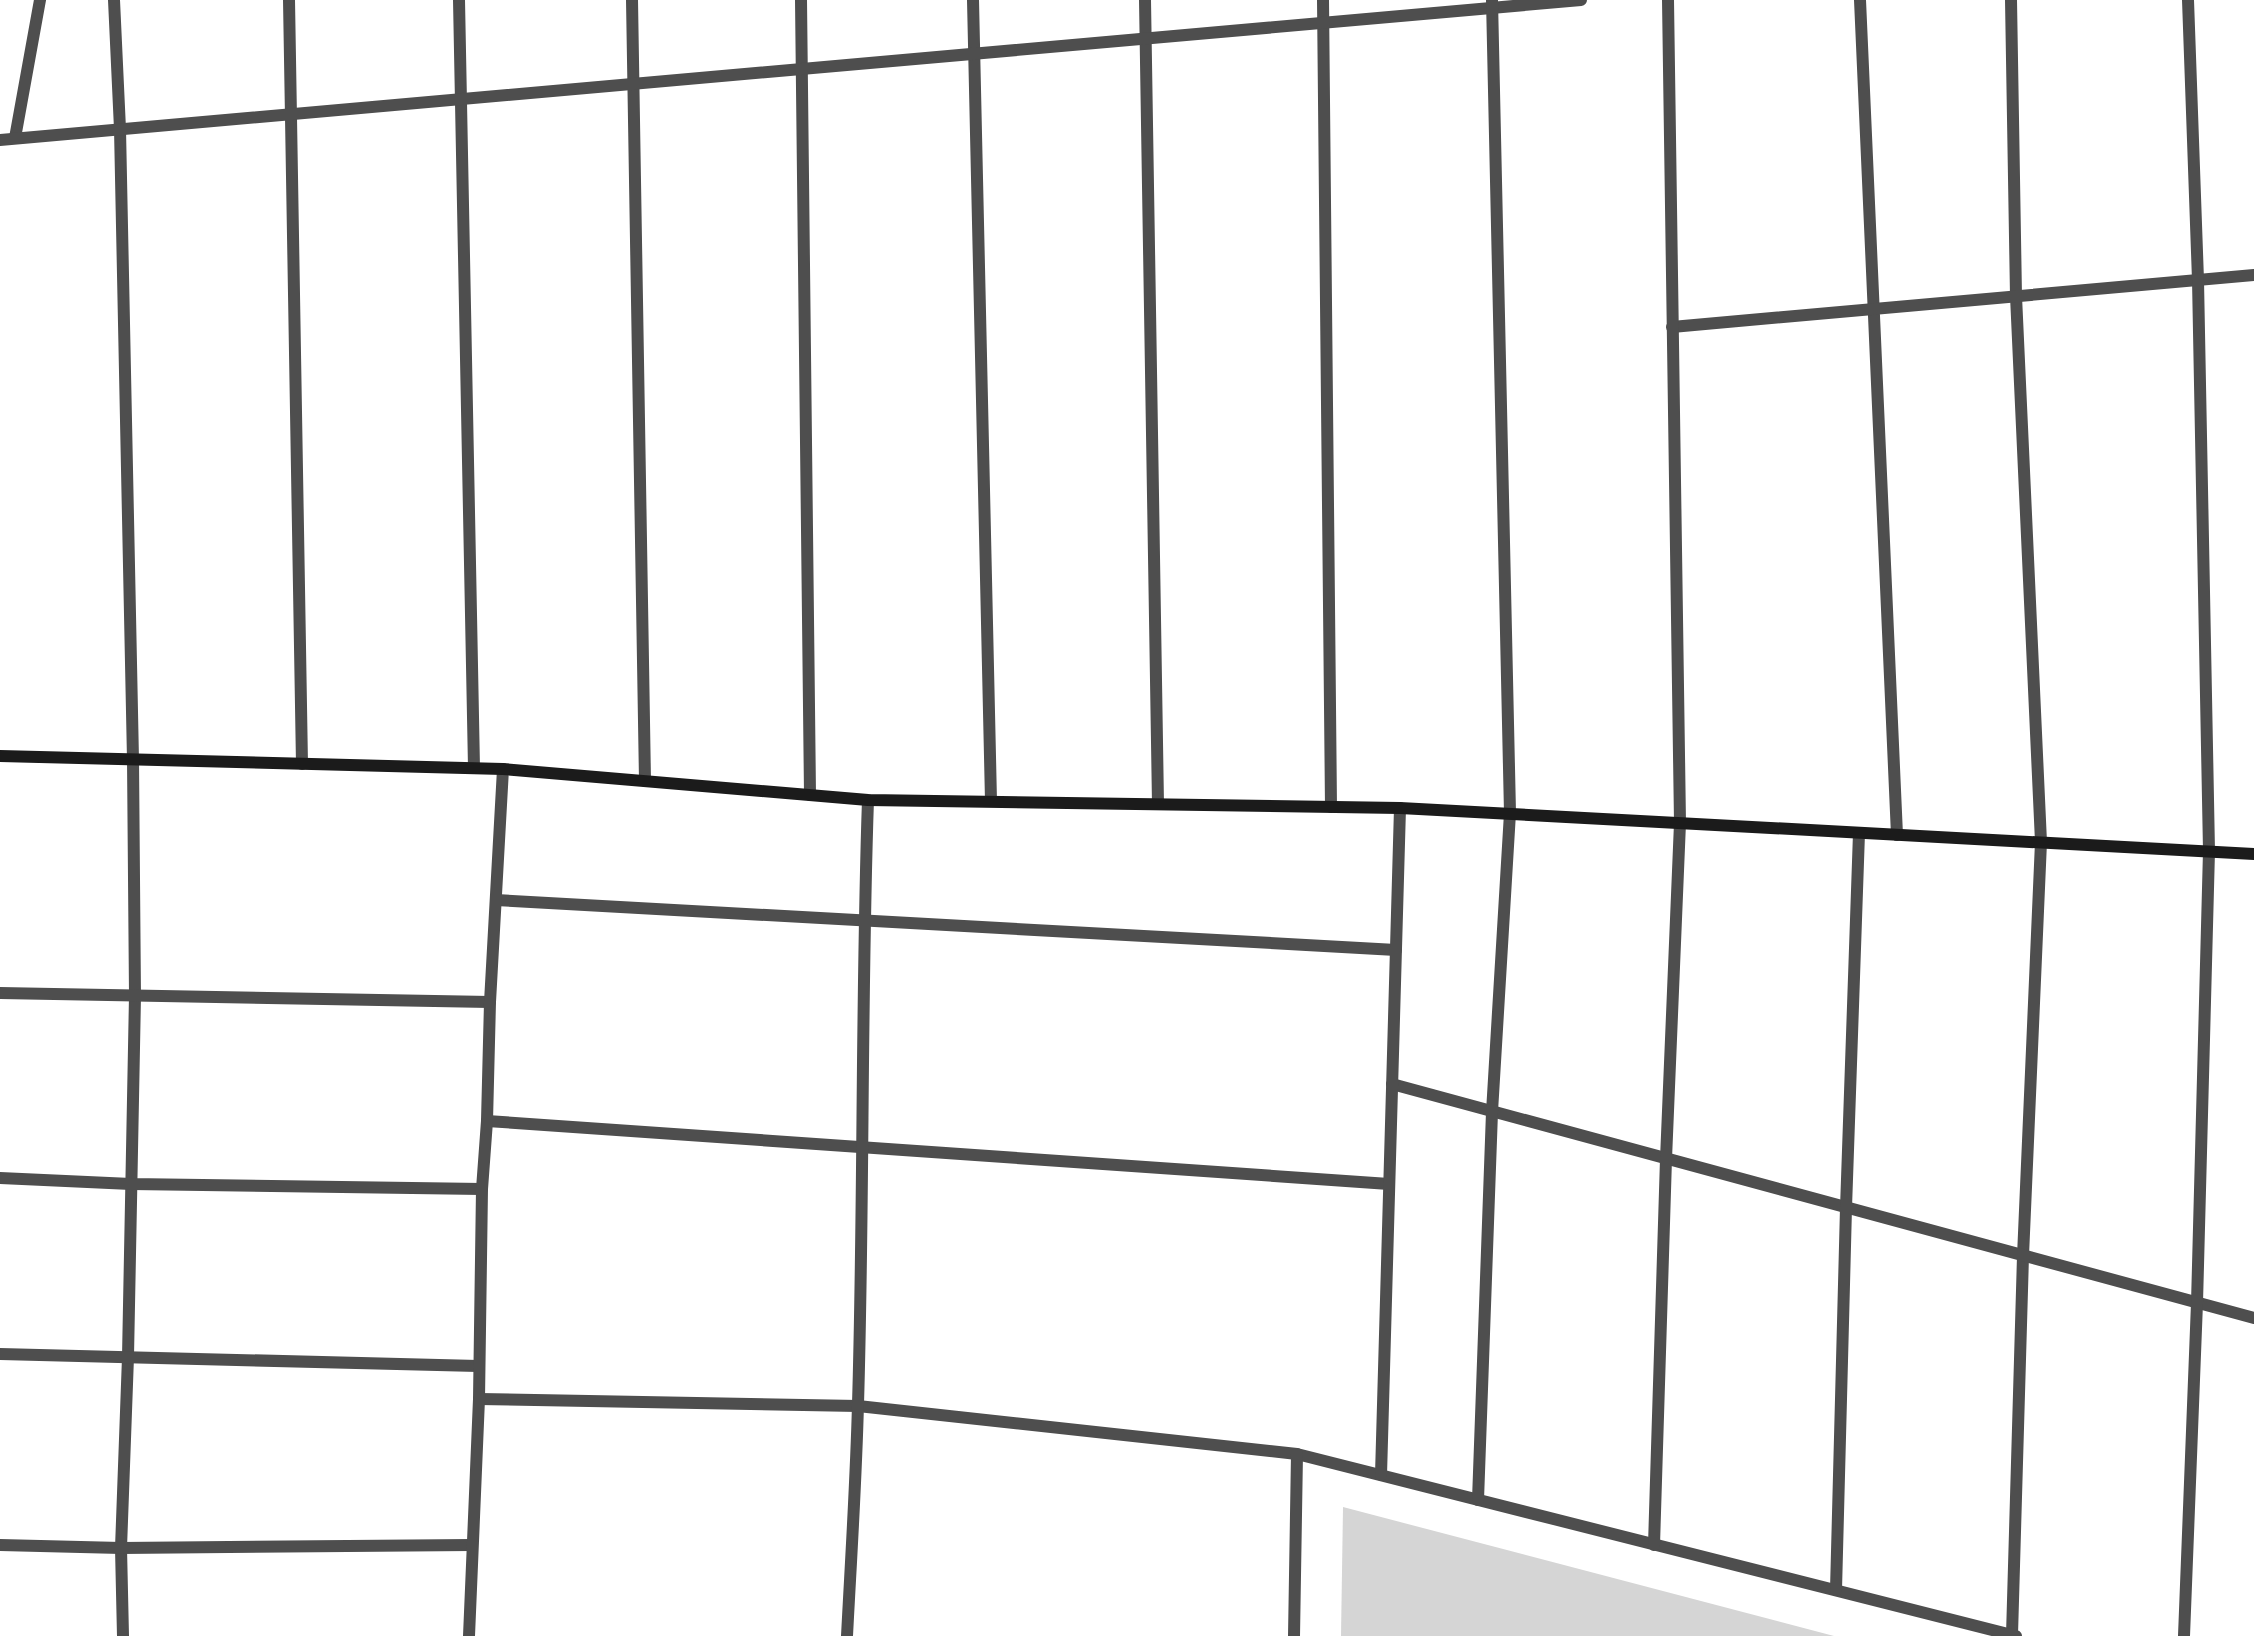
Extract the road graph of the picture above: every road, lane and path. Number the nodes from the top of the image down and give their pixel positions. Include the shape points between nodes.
1 (40, 0) edge
2 (114, 0) edge
3 (289, 0) edge
4 (459, 0) edge
5 (632, 0) edge
6 (801, 0) edge
7 (973, 0) edge
8 (1145, 0) edge
9 (1323, 0) edge
10 (1581, 0) edge
11 (1668, 0) edge
12 (1860, 0) edge
13 (2011, 0) edge
14 (2188, 0) edge
15 (1492, 4) edge
16 (1323, 23) junction
17 (1146, 39) junction
18 (975, 54) junction
19 (801, 69) junction
20 (633, 84) junction
21 (461, 99) junction
22 (291, 114) junction
23 (120, 129) junction
24 (15, 138) junction
25 (0, 140) edge
26 (2254, 275) edge
27 (2198, 280) junction
28 (2016, 296) junction
29 (1874, 309) junction
30 (1672, 327) junction
31 (0, 756) edge
32 (133, 760) junction
33 (302, 764) junction
34 (474, 768) junction
35 (503, 769) junction
36 (645, 781) junction
37 (810, 795) junction
38 (868, 800) junction
39 (990, 801) junction
40 (1158, 804) junction
41 (1331, 807) junction
42 (1400, 808) junction
43 (1510, 813) junction
44 (1680, 823) junction
45 (1859, 832) junction
46 (1897, 835) junction
47 (2041, 842) junction
48 (2209, 851) junction
49 (2254, 854) edge
50 (496, 900) junction
51 (864, 920) junction
52 (1396, 950) junction
53 (0, 993) edge
54 (135, 996) junction
55 (490, 1002) junction
56 (1392, 1084) junction
57 (1492, 1112) junction
58 (487, 1121) junction
59 (863, 1147) junction
60 (1666, 1159) junction
61 (0, 1178) edge
62 (131, 1184) junction
63 (1389, 1184) junction
64 (482, 1189) junction
65 (1846, 1208) junction
66 (2023, 1256) junction
67 (2198, 1303) junction
68 (2254, 1318) edge
69 (0, 1354) edge
70 (128, 1357) junction
71 (478, 1366) junction
72 (479, 1399) junction
73 (858, 1406) junction
74 (1298, 1454) junction
75 (1381, 1475) junction
76 (1479, 1500) junction
77 (0, 1545) edge
78 (472, 1545) junction
79 (1654, 1545) junction
80 (121, 1548) junction
81 (1836, 1590) junction
82 (2014, 1635) edge
83 (123, 1636) edge
84 (469, 1636) edge
85 (847, 1636) edge
86 (1294, 1636) edge
87 (2184, 1636) edge

1 - 24 street
2 - 23 street
3 - 22 street
4 - 21 street
5 - 20 street
6 - 19 street
7 - 18 street
8 - 17 street
9 - 16 street
10 - 15 street
11 - 30 street
12 - 29 street
13 - 28 street
14 - 27 street
15 - 16 street
15 - 43 street
16 - 17 street
16 - 41 street
17 - 18 street
17 - 40 street
18 - 19 street
18 - 39 street
19 - 20 street
19 - 37 street
20 - 21 street
20 - 36 street
21 - 22 street
21 - 34 street
22 - 23 street
22 - 33 street
23 - 24 street
23 - 32 street
24 - 25 street
26 - 27 street
27 - 28 street
27 - 48 street
28 - 29 street
28 - 47 street
29 - 30 street
29 - 46 street
30 - 44 street
31 - 32 street
32 - 33 street
32 - 54 street
33 - 34 street
34 - 35 street
35 - 36 street
35 - 50 street
36 - 37 street
37 - 38 street
38 - 39 street
38 - 51 street
39 - 40 street
40 - 41 street
41 - 42 street
42 - 43 street
42 - 52 street
43 - 44 street
43 - 57 street
44 - 45 street
44 - 60 street
45 - 46 street
45 - 65 street
46 - 47 street
47 - 48 street
47 - 66 street
48 - 49 street
48 - 67 street
50 - 51 street
50 - 55 street
51 - 52 street
51 - 59 street
52 - 56 street
53 - 54 street
54 - 55 street
54 - 62 street
55 - 58 street
56 - 57 street
56 - 63 street
57 - 60 street
57 - 76 street
58 - 59 street
58 - 64 street
59 - 63 street
59 - 73 street
60 - 65 street
60 - 79 street
61 - 62 street
62 - 64 street
62 - 70 street
63 - 75 street
64 - 71 street
65 - 66 street
65 - 81 street
66 - 67 street
66 - 82 street
67 - 68 street
67 - 87 street
69 - 70 street
70 - 71 street
70 - 80 street
71 - 72 street
72 - 73 street
72 - 78 street
73 - 74 street
73 - 85 street
74 - 75 street
74 - 86 street
75 - 76 street
76 - 79 street
77 - 80 street
78 - 80 street
78 - 84 street
79 - 81 street
80 - 83 street
81 - 82 street

